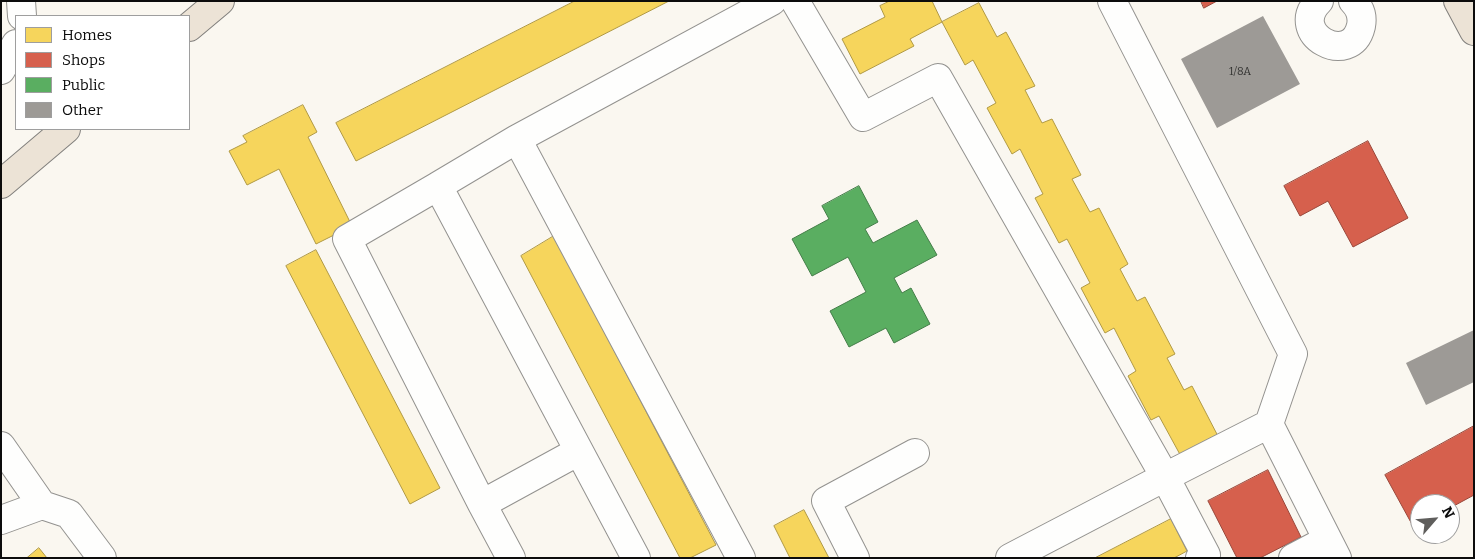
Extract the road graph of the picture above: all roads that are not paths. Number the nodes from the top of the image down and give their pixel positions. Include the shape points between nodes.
1 (21, 1) edge
2 (220, 1) edge
3 (772, 1) edge
4 (795, 1) edge
5 (1112, 1) edge
6 (1319, 1) edge
7 (1458, 1) edge
8 (1361, 3) edge
9 (22, 15) edge
10 (190, 26) edge
11 (1474, 31) edge
12 (15, 46) edge
13 (1, 72) edge
14 (15, 86) edge
15 (64, 130) edge
16 (517, 139) junction
17 (1, 184) edge
18 (438, 186) junction
19 (1269, 424) junction
20 (1, 446) edge
21 (579, 451) junction
22 (914, 453) dead end
23 (1165, 477) junction
24 (482, 504) junction
25 (42, 505) junction
26 (1, 520) edge
27 (1332, 549) edge
28 (1207, 557) edge
29 (102, 558) edge
30 (511, 558) edge
31 (636, 558) edge
32 (741, 558) edge
33 (855, 558) edge
34 (1010, 558) edge
35 (1292, 558) edge

1 - 9 lane
2 - 10 main road
3 - 16 lane
4 - 23 lane via 863,117 938,78
5 - 19 lane via 1293,354
6 - 8 lane via 1312,10 1311,28 1315,36 1330,46 1348,44 1355,38 1362,22
7 - 11 main road
12 - 13 lane
13 - 14 lane
15 - 17 main road
16 - 18 lane
16 - 32 lane
18 - 21 lane
18 - 24 lane via 347,239
19 - 23 lane
19 - 27 lane
20 - 25 lane
21 - 24 lane
21 - 31 lane
22 - 33 lane via 826,501
23 - 28 lane
23 - 34 lane
24 - 30 lane
25 - 26 lane
25 - 29 lane via 69,514
27 - 35 lane

